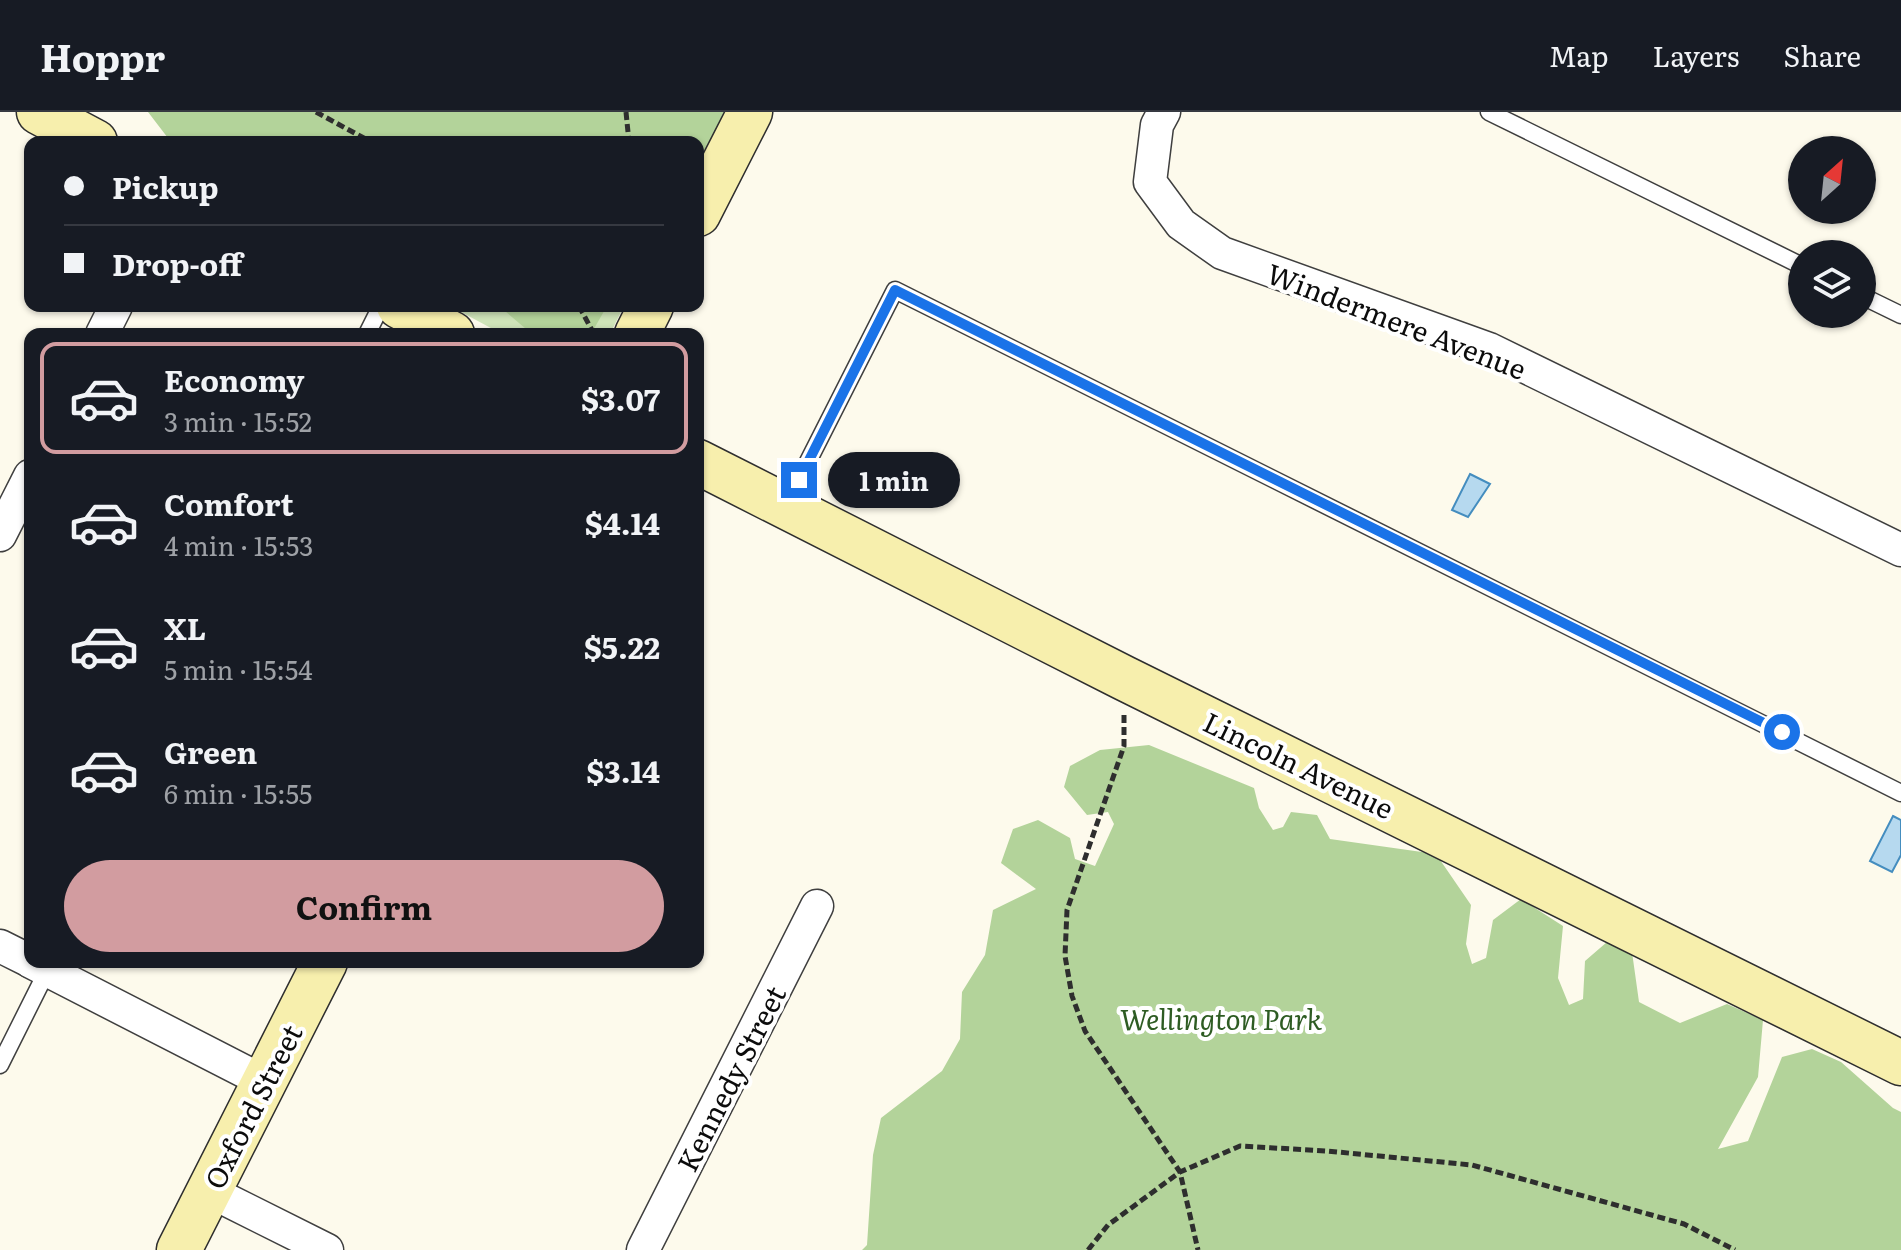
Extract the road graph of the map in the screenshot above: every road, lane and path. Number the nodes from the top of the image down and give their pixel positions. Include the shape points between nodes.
1 (39, 112) edge
2 (316, 112) edge
3 (626, 112) edge
4 (750, 112) edge
5 (1164, 112) edge
6 (1489, 112) edge
7 (84, 136) edge
8 (360, 136) edge
9 (628, 136) edge
10 (704, 202) edge
11 (1788, 259) edge
12 (1876, 303) edge
13 (410, 312) edge
14 (1901, 315) edge
15 (441, 328) edge
16 (704, 465) edge
17 (24, 488) edge
18 (786, 507) junction
19 (0, 535) edge
20 (1901, 550) edge
21 (1124, 704) dead end
22 (1901, 793) edge
23 (817, 906) dead end
24 (0, 946) edge
25 (24, 957) edge
26 (38, 968) edge
27 (48, 968) edge
28 (322, 968) edge
29 (1901, 1063) edge
30 (0, 1065) edge
31 (265, 1082) junction
32 (1180, 1172) junction
33 (209, 1191) junction
34 (179, 1250) edge
35 (327, 1250) edge
36 (643, 1250) edge
37 (1088, 1250) edge
38 (1198, 1250) edge
39 (1735, 1250) edge

1 - 7 main road
2 - 8 path
3 - 9 path
4 - 10 main road
5 - 20 street, Windermere Avenue via 1157,125 1150,182 1181,224 1222,253 1489,349
6 - 11 lane
12 - 14 lane
13 - 15 main road
16 - 18 main road, Lincoln Avenue
17 - 19 street
18 - 22 lane via 895,290
18 - 29 main road, Lincoln Avenue
21 - 32 path via 1124,746 1067,910 1065,956 1085,1031
23 - 36 street, Kennedy Street
24 - 25 street
26 - 30 lane
27 - 31 street
28 - 31 main road, Oxford Street
31 - 33 main road, Oxford Street
32 - 37 path via 1108,1225
32 - 38 path
32 - 39 path via 1240,1146 1472,1165 1684,1224
33 - 34 main road, Oxford Street
33 - 35 street

